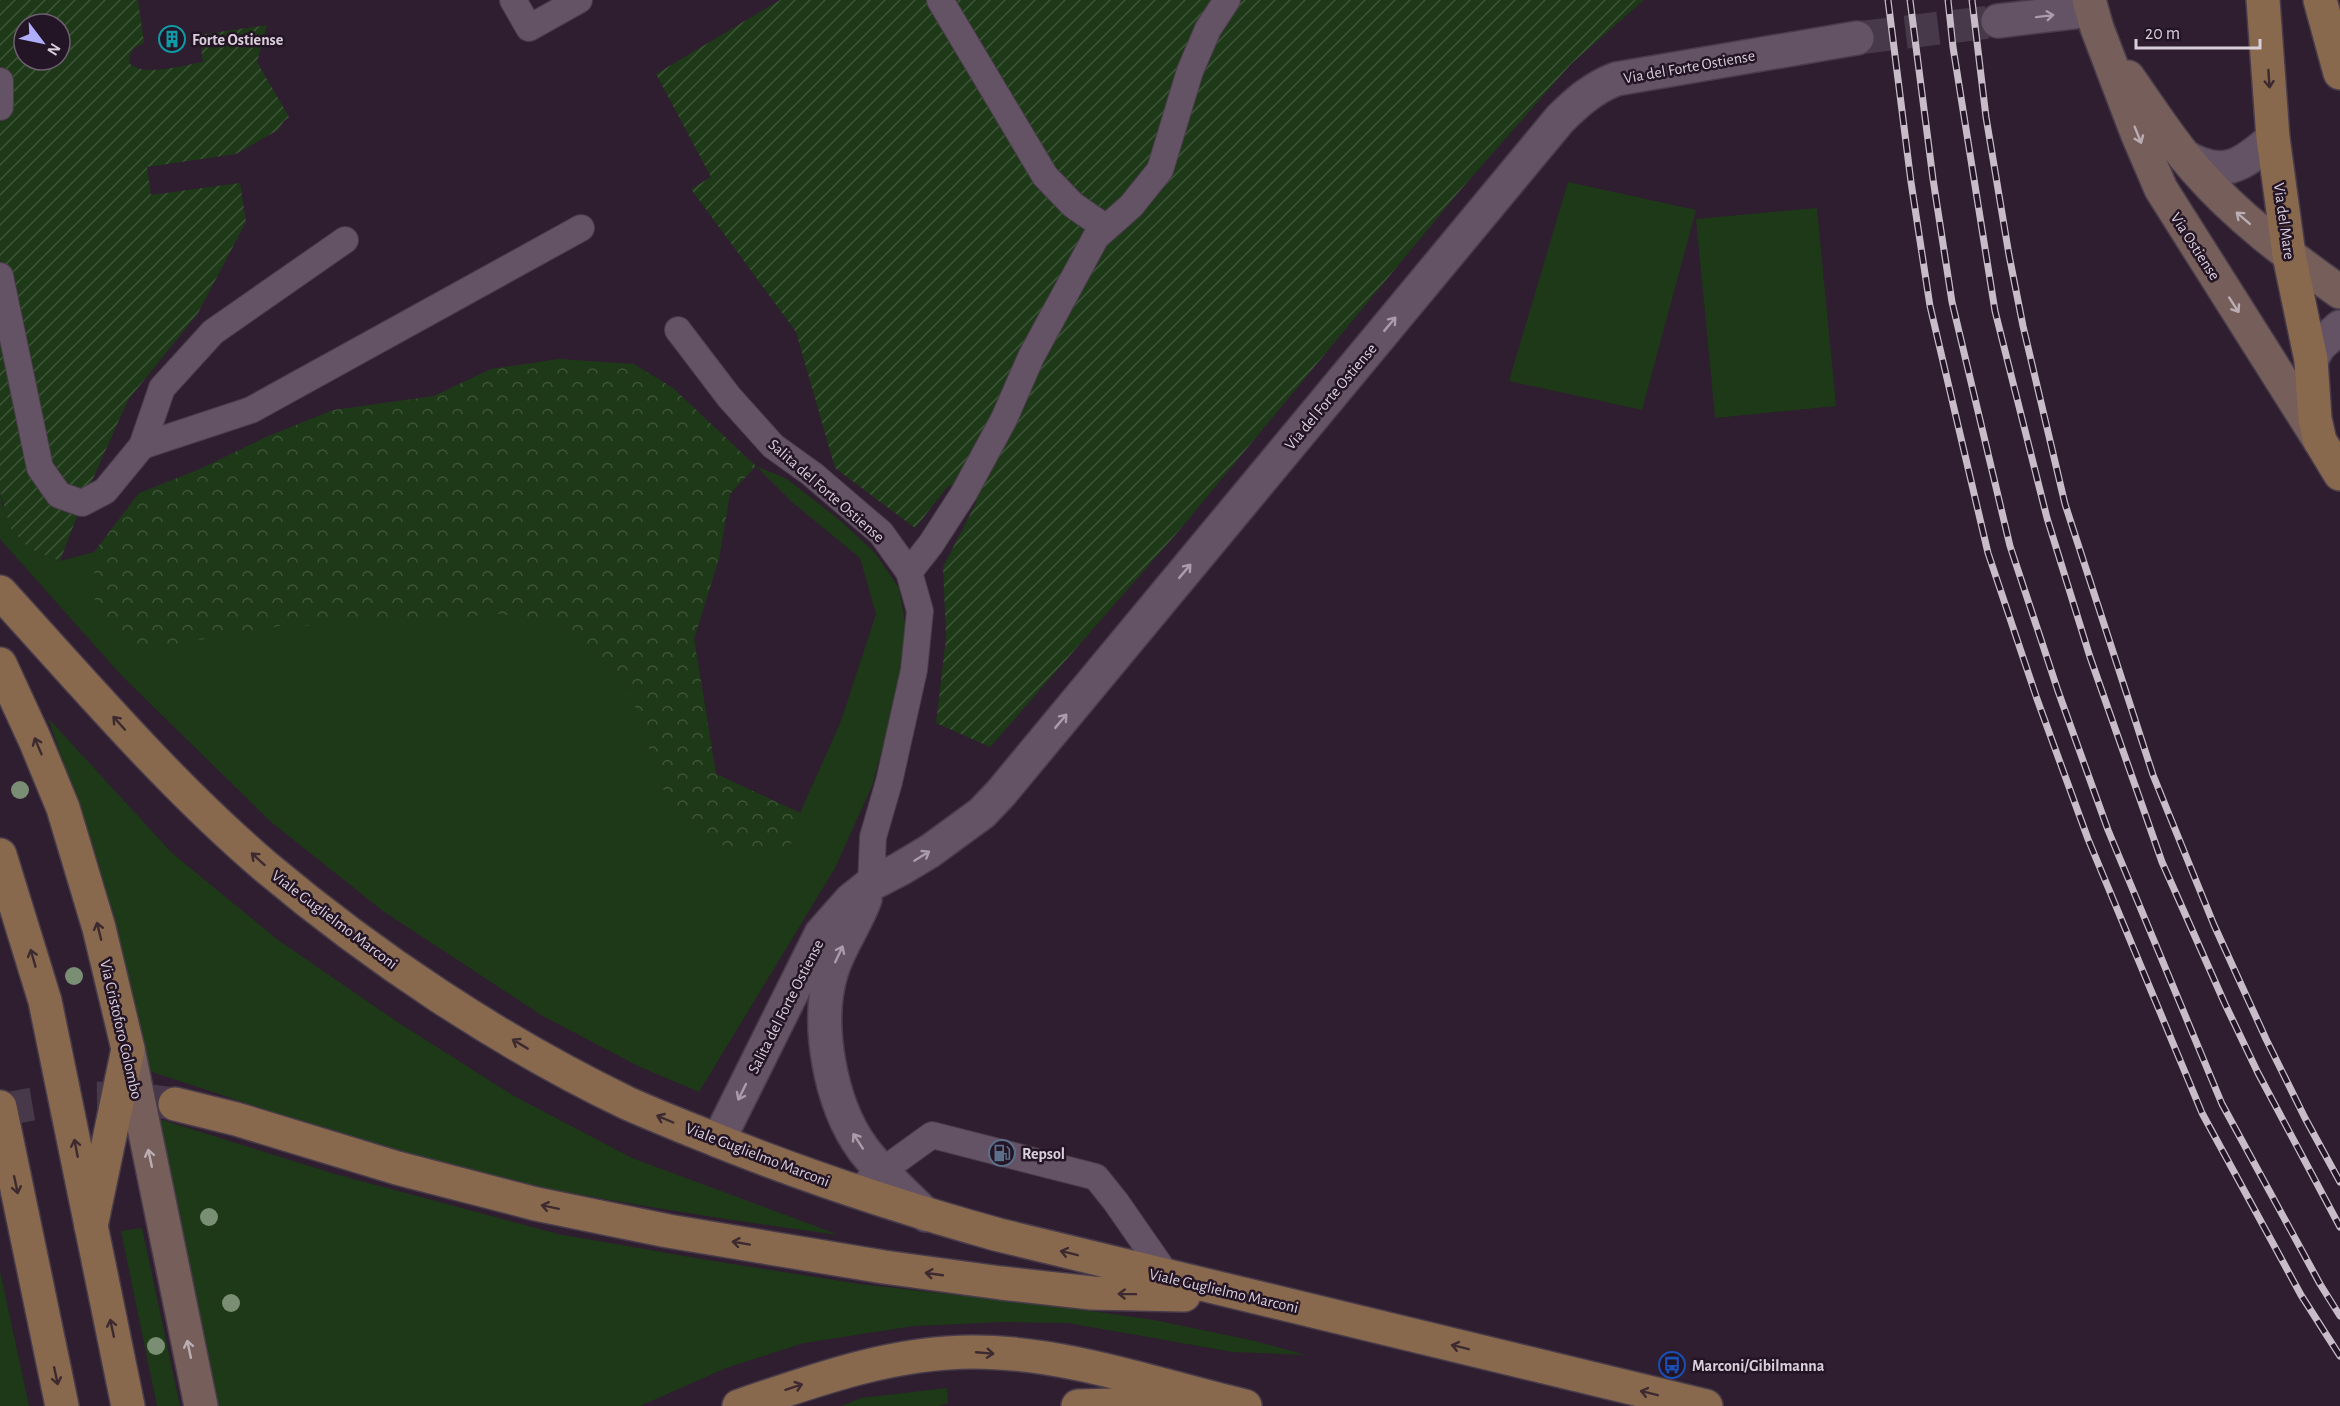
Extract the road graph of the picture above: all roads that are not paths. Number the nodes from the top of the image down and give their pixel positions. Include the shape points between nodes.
1 (513, 0) edge
2 (579, 0) edge
3 (940, 0) edge
4 (1227, 0) edge
5 (2263, 0) edge
6 (2320, 0) edge
7 (2090, 5) edge
8 (1998, 21) tunnel mouth
9 (1857, 38) tunnel mouth
10 (2103, 41) junction
11 (2340, 73) edge
12 (0, 81) edge
13 (0, 107) edge
14 (2273, 138) junction
15 (2184, 156) junction
16 (581, 228) dead end
17 (1106, 228) junction
18 (345, 240) dead end
19 (2289, 255) junction
20 (0, 276) edge
21 (2340, 292) edge
22 (2340, 327) edge
23 (678, 330) dead end
24 (2311, 360) junction
25 (2320, 441) junction
26 (142, 446) junction
27 (2340, 474) edge
28 (909, 572) junction
29 (0, 592) edge
30 (0, 664) edge
31 (0, 855) edge
32 (871, 884) junction
33 (128, 1049) junction
34 (175, 1104) tunnel mouth
35 (0, 1107) edge
36 (718, 1141) junction
37 (881, 1171) junction
38 (855, 1191) junction
39 (926, 1215) junction
40 (90, 1226) junction
41 (1168, 1277) junction
42 (1249, 1295) junction
43 (1690, 1404) edge
44 (1240, 1405) edge
45 (62, 1406) edge
46 (128, 1406) edge
47 (201, 1406) edge
48 (739, 1406) edge
49 (1078, 1406) edge

1 - 2 lane via 529,28
3 - 17 lane via 1045,176 1073,205
4 - 17 lane via 1208,29 1190,71 1160,170 1131,206
5 -> 14 main road, Via del Mare
6 - 11 main road
8 -> 7 street
7 - 10 main road, Via Ostiense
32 -> 9 street, Via del Forte Ostiense via 930,851 982,813 1001,793 1552,128 1580,100 1616,79
10 - 15 main road
10 -> 25 main road, Via Ostiense via 2161,189
12 - 13 lane
14 - 15 street via 2247,160 2226,168 2212,169
14 - 19 main road, Via del Mare
19 -> 15 main road via 2236,212
16 - 26 lane via 251,410
17 - 28 lane via 1096,237 1076,272 964,493
18 - 26 lane via 213,332 162,388
19 - 21 main road
19 - 24 main road, Via del Mare
20 - 26 lane via 40,468 59,495 82,503 105,491
22 - 24 street via 2319,346
23 - 28 lane, Salita del Forte Ostiense via 773,446 881,533
24 - 25 main road, Via del Mare
25 - 27 main road, Via Ostiense
28 - 32 lane, Salita del Forte Ostiense via 920,611 914,670 873,837
36 -> 29 main road, Viale Guglielmo Marconi via 570,1074 453,1004 318,908 266,867 172,779
33 -> 30 main road, Via Cristoforo Colombo via 99,928 63,807
40 -> 31 main road via 45,1001
32 -> 36 street, Salita del Forte Ostiense via 821,934
37 -> 32 street, Salita del Forte Ostiense via 847,1123 838,1098 825,1028 825,1001 832,970
33 - 40 main road
47 -> 33 main road, Via Cristoforo Colombo
42 -> 34 main road via 1092,1293 884,1267 668,1231 524,1201
35 -> 45 main road
36 - 38 main road, Viale Guglielmo Marconi
37 - 38 lane
37 - 39 street, Salita del Forte Ostiense
37 - 41 lane via 932,1135 1096,1177
38 - 39 main road, Viale Guglielmo Marconi
41 -> 39 main road, Viale Guglielmo Marconi
46 -> 40 main road
41 - 42 main road, Viale Guglielmo Marconi
43 -> 42 main road, Viale Guglielmo Marconi
48 -> 44 main road via 870,1365 974,1352 1079,1365
44 - 49 main road

